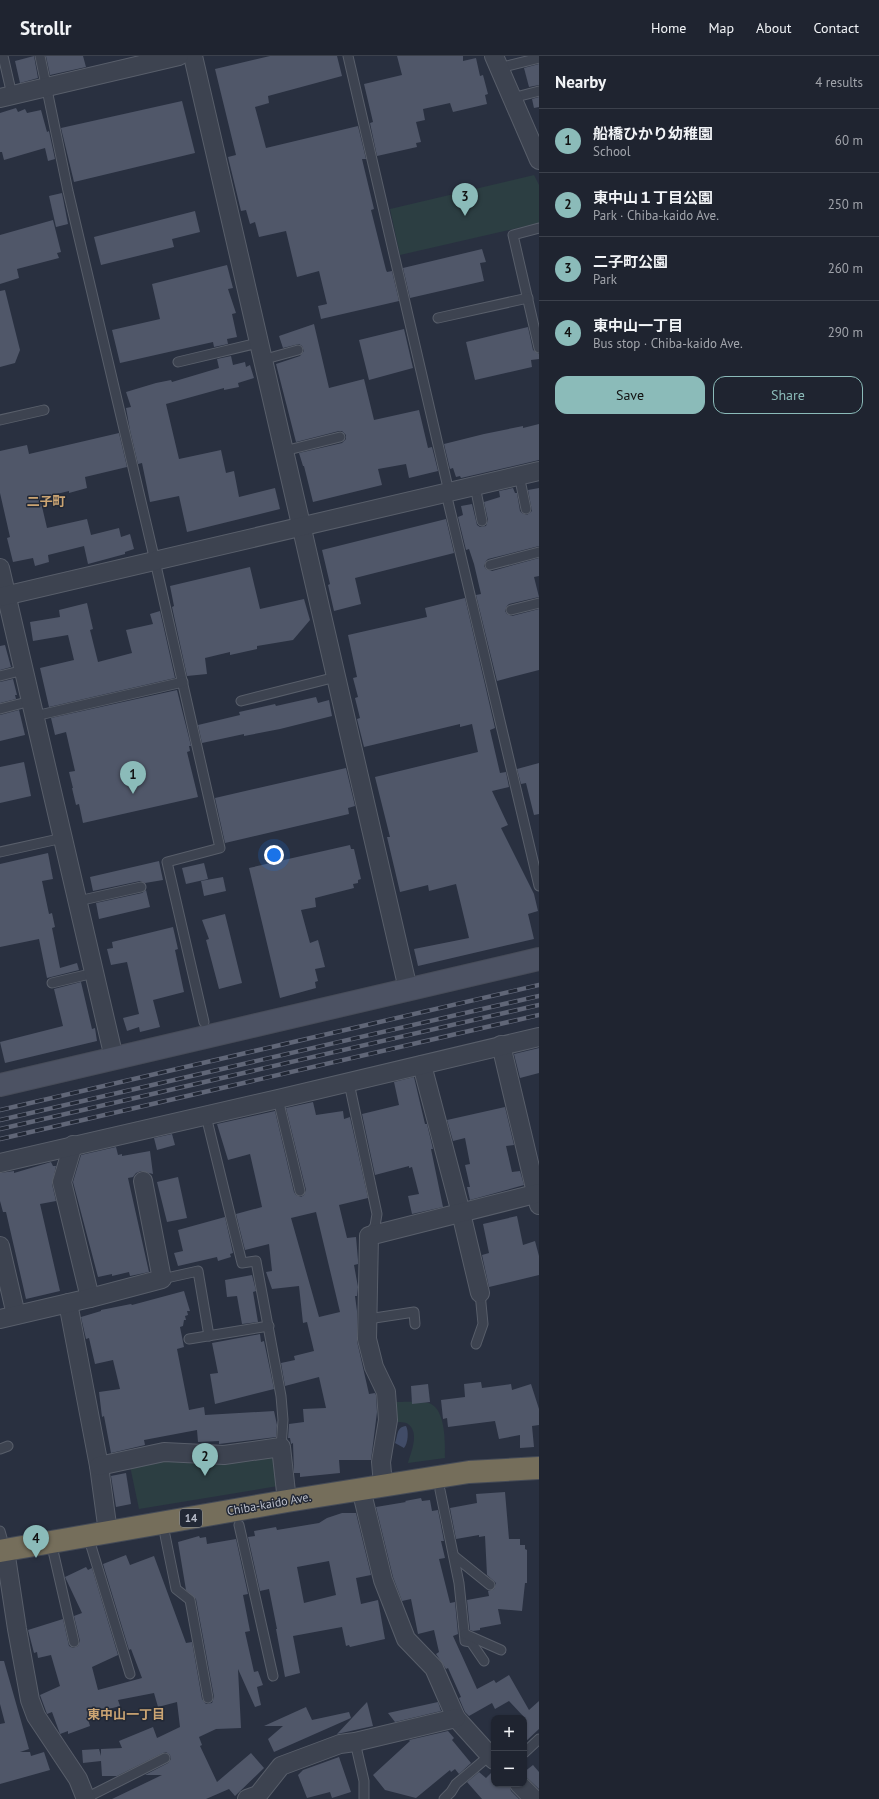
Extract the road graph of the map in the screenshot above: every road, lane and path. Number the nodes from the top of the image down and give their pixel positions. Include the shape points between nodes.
1 (3, 56) edge
2 (40, 56) edge
3 (179, 56) edge
4 (193, 56) edge
5 (348, 56) edge
6 (539, 58) edge
7 (497, 62) edge
8 (47, 86) junction
9 (539, 91) edge
10 (6, 97) edge
11 (512, 98) junction
12 (537, 150) edge
13 (539, 228) edge
14 (528, 298) junction
15 (438, 318) dead end
16 (258, 343) junction
17 (539, 348) edge
18 (298, 350) dead end
19 (262, 360) junction
20 (178, 362) dead end
21 (44, 410) dead end
22 (0, 420) edge
23 (340, 437) dead end
24 (284, 451) junction
25 (539, 471) edge
26 (519, 475) junction
27 (475, 486) junction
28 (448, 492) junction
29 (526, 509) dead end
30 (482, 520) dead end
31 (301, 526) junction
32 (539, 552) edge
33 (155, 561) junction
34 (490, 565) dead end
35 (0, 568) edge
36 (3, 596) edge
37 (539, 603) edge
38 (510, 610) dead end
39 (24, 670) junction
40 (0, 676) edge
41 (336, 677) junction
42 (183, 682) junction
43 (241, 701) dead end
44 (0, 708) edge
45 (33, 708) junction
46 (63, 838) junction
47 (0, 852) edge
48 (539, 886) edge
49 (141, 887) dead end
50 (78, 901) junction
51 (539, 959) edge
52 (94, 973) junction
53 (52, 983) dead end
54 (408, 989) junction
55 (204, 1022) dead end
56 (539, 1037) edge
57 (501, 1046) junction
58 (114, 1058) junction
59 (422, 1065) junction
60 (349, 1082) junction
61 (0, 1085) edge
62 (278, 1099) junction
63 (206, 1116) junction
64 (73, 1145) junction
65 (0, 1163) edge
66 (143, 1182) dead end
67 (300, 1191) dead end
68 (538, 1198) edge
69 (461, 1213) junction
70 (368, 1236) junction
71 (0, 1246) edge
72 (162, 1279) junction
73 (480, 1293) joint
74 (90, 1298) junction
75 (68, 1304) junction
76 (8, 1317) edge
77 (368, 1318) junction
78 (415, 1324) dead end
79 (269, 1326) junction
80 (209, 1336) junction
81 (189, 1339) dead end
82 (476, 1344) dead end
83 (280, 1447) junction
84 (99, 1466) junction
85 (539, 1468) edge
86 (383, 1485) junction
87 (361, 1489) junction
88 (440, 1490) dead end
89 (287, 1501) junction
90 (239, 1525) dead end
91 (98, 1534) junction
92 (165, 1535) dead end
93 (51, 1542) junction
94 (2, 1543) edge
95 (454, 1556) junction
96 (490, 1585) dead end
97 (464, 1633) junction
98 (74, 1642) dead end
99 (501, 1650) dead end
100 (484, 1661) dead end
101 (130, 1674) dead end
102 (273, 1676) dead end
103 (208, 1698) dead end
104 (456, 1718) junction
105 (539, 1739) edge
106 (355, 1742) junction
107 (526, 1751) edge
108 (165, 1758) dead end
109 (491, 1758) edge
110 (523, 1787) edge
111 (256, 1798) edge
112 (86, 1799) edge
113 (364, 1799) edge
114 (444, 1799) edge
115 (534, 1799) edge

1 - 10 lane
2 - 8 lane
3 - 8 street
4 - 16 street
5 - 28 lane
6 - 7 lane
7 - 11 street
8 - 10 street
8 - 33 lane via 68,191
9 - 11 lane
11 - 12 street
13 - 14 lane via 513,235
14 - 15 lane
14 - 17 lane
16 - 19 street
16 - 20 lane
18 - 19 lane
19 - 24 street
21 - 22 lane
23 - 24 lane
24 - 31 street
25 - 26 street
26 - 27 street
26 - 29 lane
27 - 28 street
27 - 30 lane
28 - 31 street
28 - 48 lane
31 - 33 street
31 - 41 street
32 - 34 lane
33 - 36 street
33 - 42 lane
35 - 36 street
36 - 39 street
37 - 38 lane
39 - 40 lane
39 - 45 street
41 - 43 lane
41 - 54 street
42 - 45 lane
42 - 55 lane via 220,848 167,862
44 - 45 lane
45 - 46 street
46 - 47 lane
46 - 50 street
49 - 50 lane
50 - 52 street
51 - 54 street
52 - 53 lane
52 - 58 street
54 - 58 street
56 - 57 street
57 - 59 street
57 - 68 street
58 - 61 street
59 - 60 street
59 - 69 street
60 - 62 street
60 - 70 lane via 377,1214 375,1226
62 - 63 street
62 - 67 lane
63 - 64 street
63 - 79 lane via 242,1263 256,1261
64 - 65 street
64 - 74 street via 62,1182
66 - 72 street
68 - 69 street
69 - 70 street
69 - 73 street
70 - 77 street
71 - 76 street
72 - 74 street
72 - 80 lane via 198,1271
73 - 82 lane via 483,1324
74 - 75 street
75 - 76 street
75 - 84 street
77 - 78 lane via 414,1312
77 - 86 street via 367,1339 374,1367 386,1392 388,1420 381,1462
79 - 80 lane
79 - 83 lane via 281,1396 283,1420
80 - 81 lane
83 - 84 street via 224,1455 164,1452
83 - 89 street
84 - 91 street
85 - 86 highway, Chiba-kaido Ave. / 14 via 469,1472
86 - 87 highway, Chiba-kaido Ave. / 14
87 - 89 highway, Chiba-kaido Ave. / 14
87 - 104 street via 383,1580 406,1639 434,1668
88 - 95 lane
89 - 91 highway, Chiba-kaido Ave. / 14
90 - 102 lane
91 - 93 highway, Chiba-kaido Ave. / 14
91 - 101 lane
92 - 103 lane via 176,1589 190,1600
93 - 94 highway, Chiba-kaido Ave. / 14
93 - 98 lane
94 - 112 street via 30,1700 36,1716 78,1778
95 - 96 lane
95 - 97 lane
97 - 99 lane
97 - 100 lane via 465,1641 471,1642
104 - 106 street
104 - 109 street
105 - 107 lane
106 - 111 street via 340,1744 281,1766
106 - 113 lane via 364,1781
108 - 112 lane
109 - 114 lane via 456,1784
110 - 115 street

